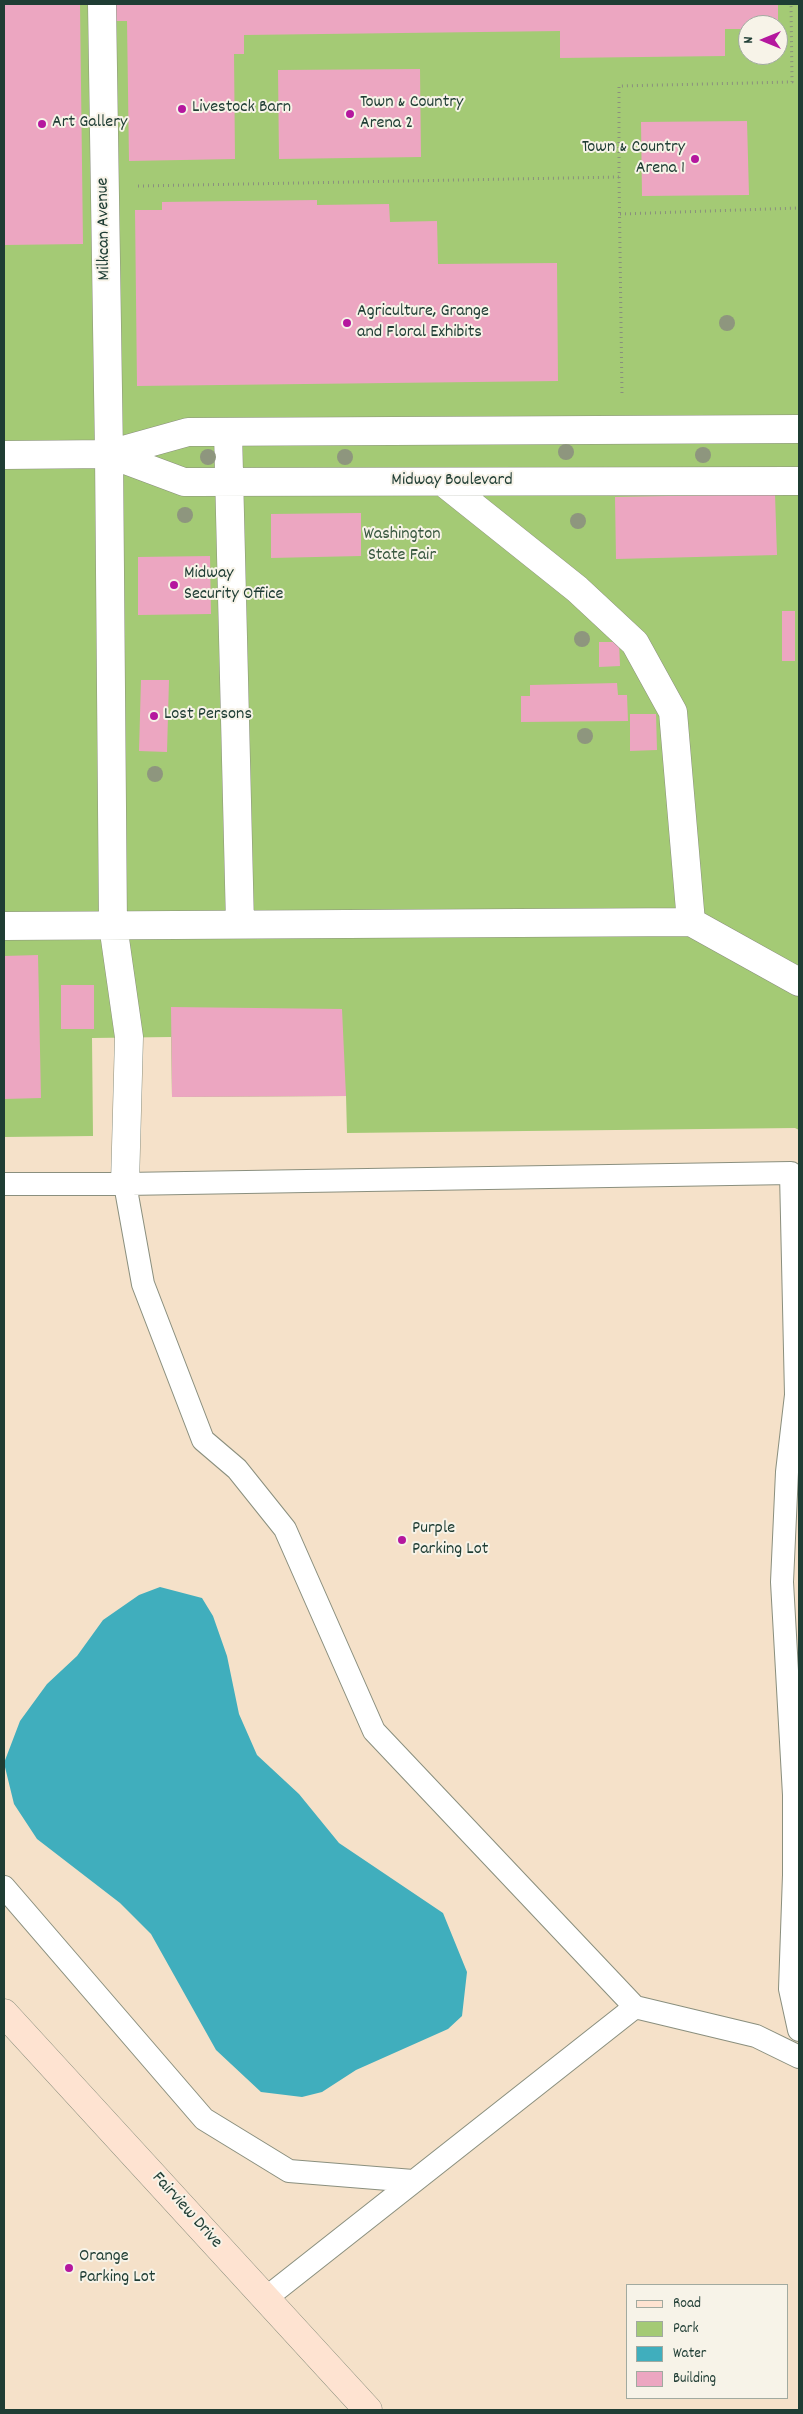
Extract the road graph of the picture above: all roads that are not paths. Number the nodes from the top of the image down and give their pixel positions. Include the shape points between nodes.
1 (102, 4) edge
2 (799, 429) edge
3 (228, 432) junction
4 (109, 454) junction
5 (4, 455) edge
6 (799, 481) edge
7 (230, 482) junction
8 (443, 482) junction
9 (691, 922) junction
10 (240, 924) junction
11 (113, 925) junction
12 (4, 926) edge
13 (799, 982) edge
14 (4, 1184) edge
15 (125, 1184) junction
16 (4, 1887) edge
17 (635, 2006) junction
18 (4, 2013) edge
19 (799, 2030) edge
20 (799, 2057) edge
21 (413, 2181) junction
22 (266, 2298) junction
23 (368, 2410) edge

1 - 4 street, Milkcan Avenue
2 - 3 street, Midway Boulevard
3 - 4 street, Midway Boulevard via 188,432
3 - 7 street
4 - 5 street, Midway Boulevard
4 - 7 street, Midway Boulevard via 184,482
4 - 11 street, Milkcan Avenue
6 - 8 street, Midway Boulevard
7 - 8 street, Midway Boulevard
7 - 10 street
8 - 9 street via 576,590 635,643 673,712
9 - 10 street
9 - 13 street
10 - 11 street
11 - 12 street
11 - 15 street, Milkcan Avenue via 129,1037
14 - 15 lane
15 - 17 lane via 143,1284 202,1440 237,1468 285,1529 374,1731
15 - 19 lane via 791,1173 796,1395 787,1472 782,1582 794,1794 790,1989
16 - 21 lane via 204,2119 289,2171
17 - 20 lane via 756,2036
17 - 21 lane
18 - 22 main road, Fairview Drive
21 - 22 lane
22 - 23 main road, Fairview Drive

